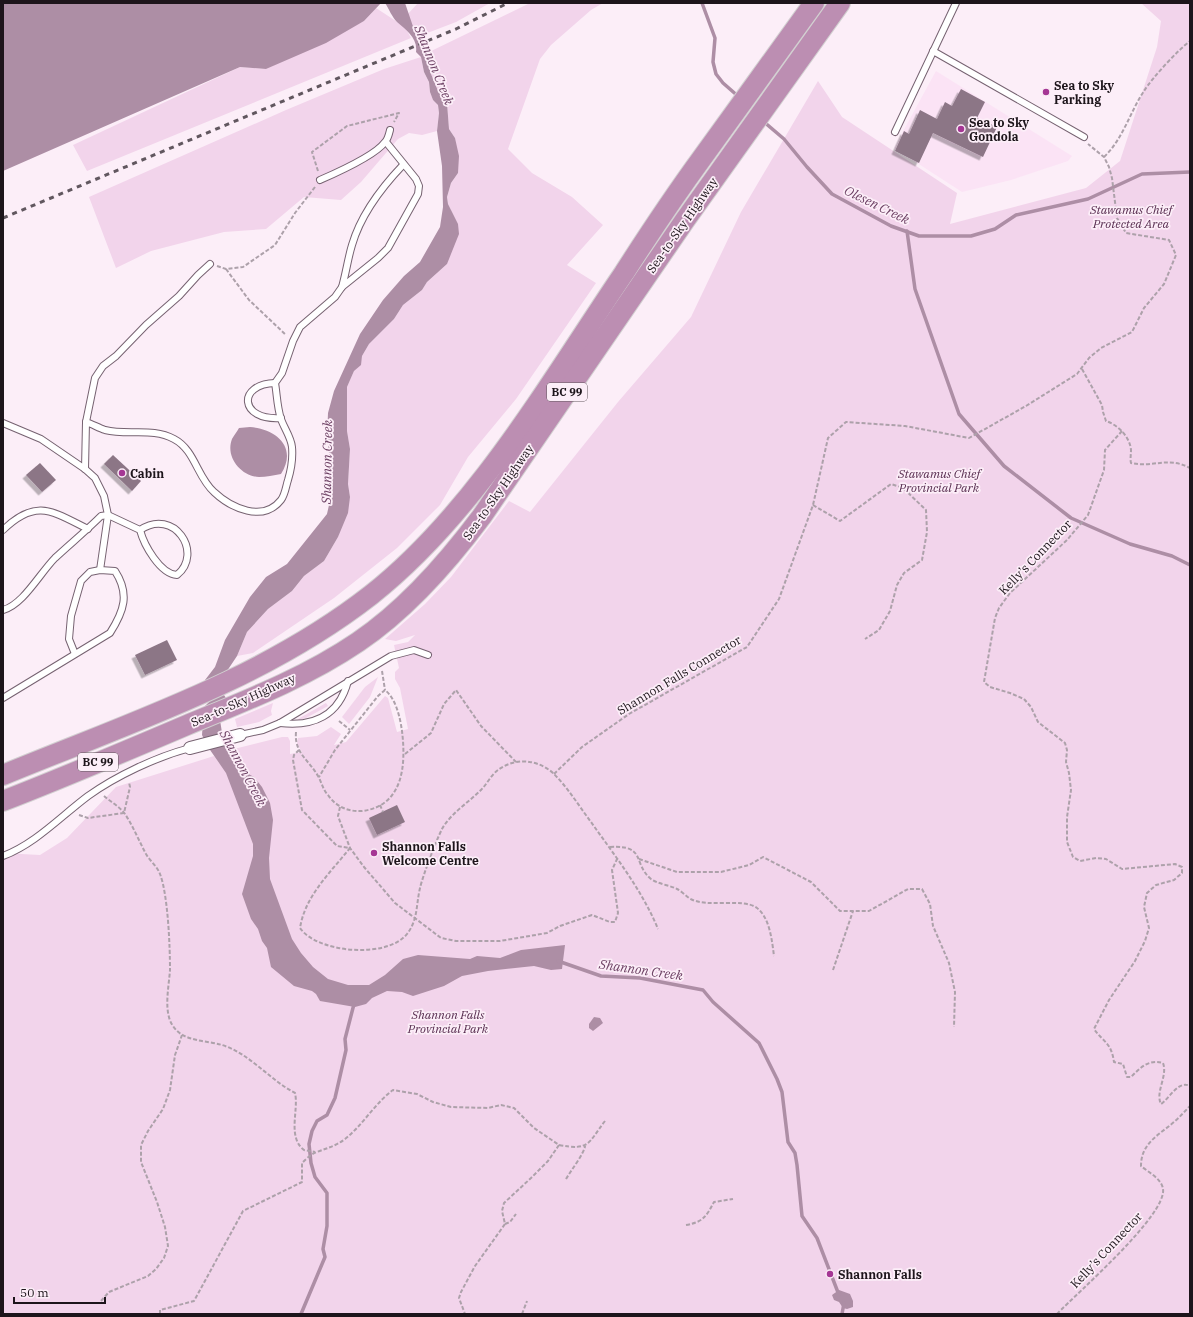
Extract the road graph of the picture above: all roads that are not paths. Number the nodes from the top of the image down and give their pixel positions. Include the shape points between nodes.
1 (814, 3) edge
2 (840, 3) edge
3 (956, 3) edge
4 (934, 51) junction
5 (390, 130) road end
6 (895, 132) dead end
7 (1084, 137) road end
8 (386, 142) junction
9 (404, 165) junction
10 (320, 180) road end
11 (210, 264) road end
12 (342, 287) junction
13 (275, 383) junction
14 (281, 418) junction
15 (86, 422) junction
16 (3, 423) edge
17 (85, 469) junction
18 (108, 515) junction
19 (88, 529) junction
20 (3, 530) edge
21 (140, 530) junction
22 (100, 570) junction
23 (3, 610) edge
24 (76, 654) junction
25 (428, 655) dead end
26 (348, 681) junction
27 (3, 698) edge
28 (280, 723) junction
29 (240, 735) joint
30 (190, 748) joint
31 (50, 756) junction
32 (3, 767) edge
33 (3, 775) edge
34 (3, 801) edge
35 (3, 856) edge

1 - 31 highway, Sea-to-Sky Highway / BC 99 via 701,160 476,488 440,530 402,568 336,620 286,652 158,713
2 - 34 highway, Sea-to-Sky Highway / BC 99 via 684,220 534,442 458,548 428,581 388,619 358,642 325,662 228,709
3 - 4 lane
4 - 6 lane
4 - 7 lane
5 - 8 lane
8 - 9 lane
8 - 10 lane via 364,158
9 - 12 lane via 388,181 367,212 352,244
9 - 12 lane via 419,186 415,201 388,248
11 - 15 lane via 103,366 95,378
12 - 13 lane via 335,297 300,327 282,373
13 - 14 lane
13 - 14 lane via 266,383 256,388 249,394 248,406 258,415
14 - 15 lane via 292,446 290,474 285,491 274,507 252,512 244,511 227,502 213,491 189,453 176,440 154,432 106,430
15 - 17 lane
16 - 17 lane via 41,439
17 - 18 lane via 95,478 104,496
18 - 19 lane via 101,516
18 - 21 lane
18 - 22 lane
19 - 20 lane via 61,516 39,510 24,514
19 - 23 lane via 54,559 21,598
21 - 21 lane via 148,524 162,523 172,527 187,546 188,555 182,571 177,575 164,570 143,542
22 - 24 lane via 90,572 81,581 71,616 68,639
22 - 24 lane via 115,571 121,580 124,596 121,616 110,633
24 - 27 lane
25 - 26 lane via 414,650 407,651
26 - 28 lane
26 - 28 lane via 346,690 333,710 316,720 297,725
28 - 29 lane
29 - 30 street
30 - 35 lane via 172,753 97,790 38,836
31 - 32 highway
31 - 33 highway, Sea-to-Sky Highway / BC 99

